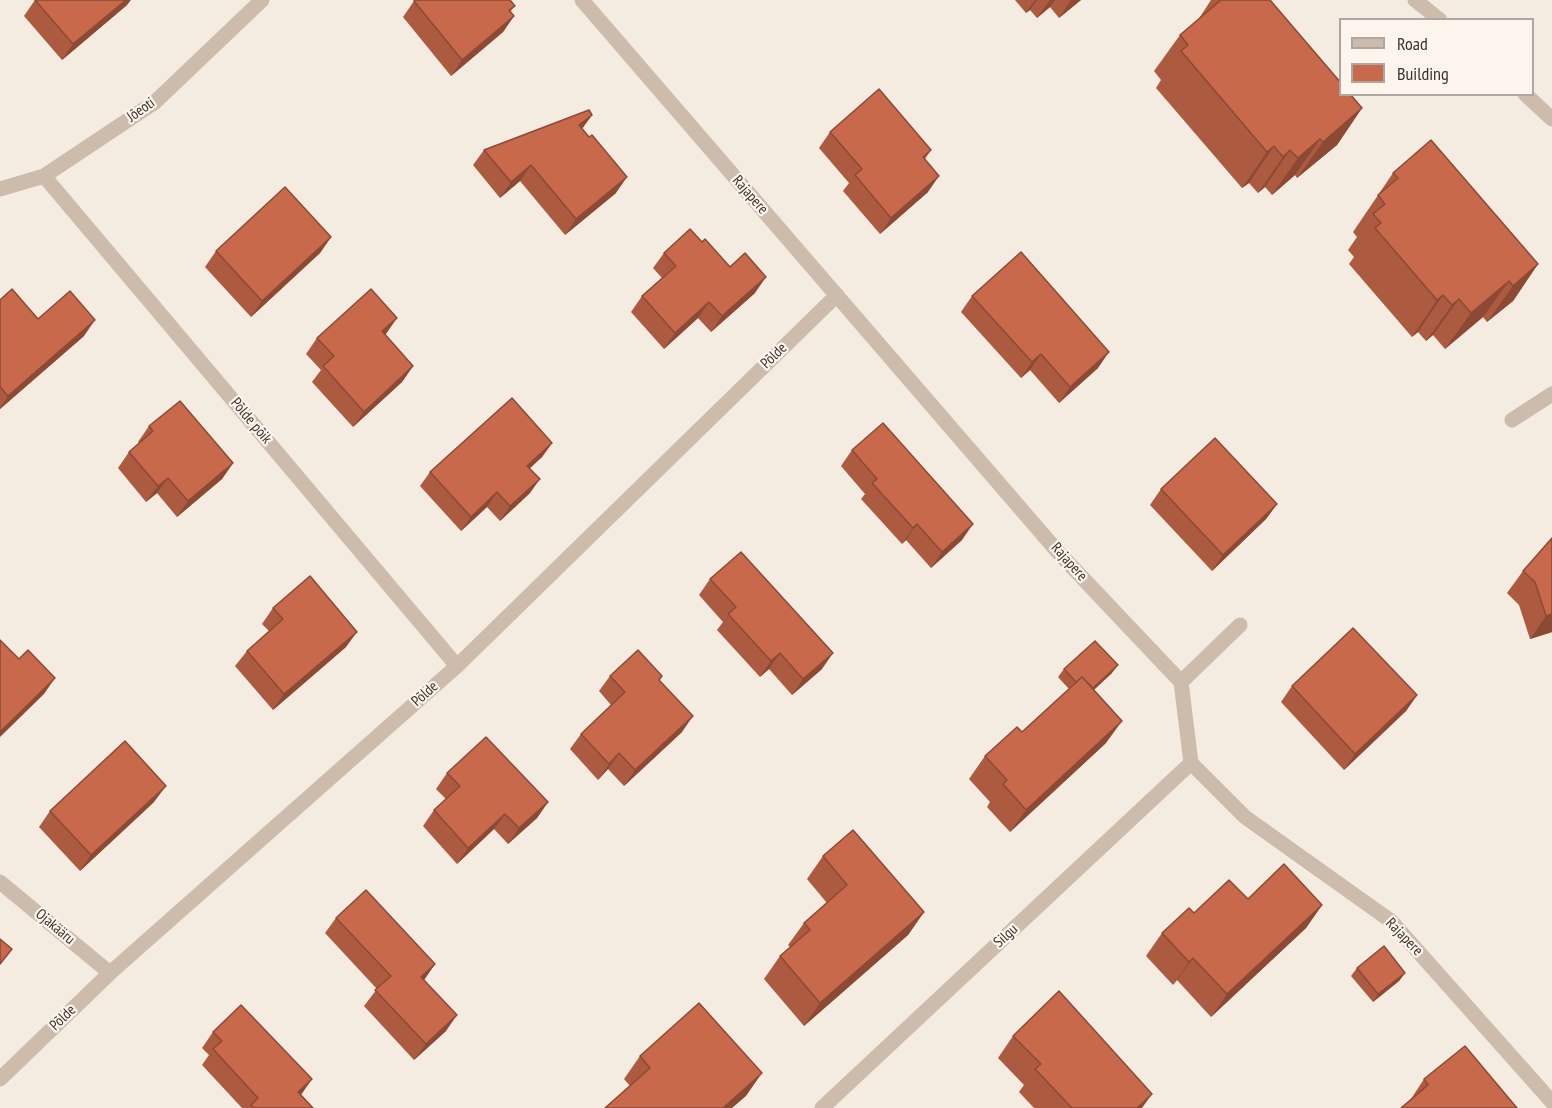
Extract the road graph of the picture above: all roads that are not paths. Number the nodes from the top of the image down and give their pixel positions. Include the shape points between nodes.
1 (262, 0) edge
2 (582, 0) edge
3 (1414, 0) edge
4 (1437, 18) edge
5 (1527, 96) edge
6 (1552, 118) edge
7 (44, 176) junction
8 (0, 189) edge
9 (837, 295) junction
10 (1552, 394) edge
11 (1512, 420) dead end
12 (1240, 625) dead end
13 (457, 666) junction
14 (1181, 682) junction
15 (1191, 763) junction
16 (0, 882) edge
17 (110, 973) junction
18 (0, 1079) edge
19 (1552, 1102) edge
20 (822, 1108) edge

1 - 7 street, Jõeoti via 154,102
2 - 9 street, Rajapere
3 - 4 street
5 - 6 street
7 - 8 street, Jõeoti
7 - 13 street, Põlde põik
9 - 13 street, Põlde
9 - 14 street, Rajapere via 1058,552
10 - 11 street
12 - 14 street
13 - 17 street, Põlde
14 - 15 street
15 - 19 street, Rajapere via 1245,817 1391,921
15 - 20 street, Silgu
16 - 17 street, Ojakääru
17 - 18 street, Põlde

